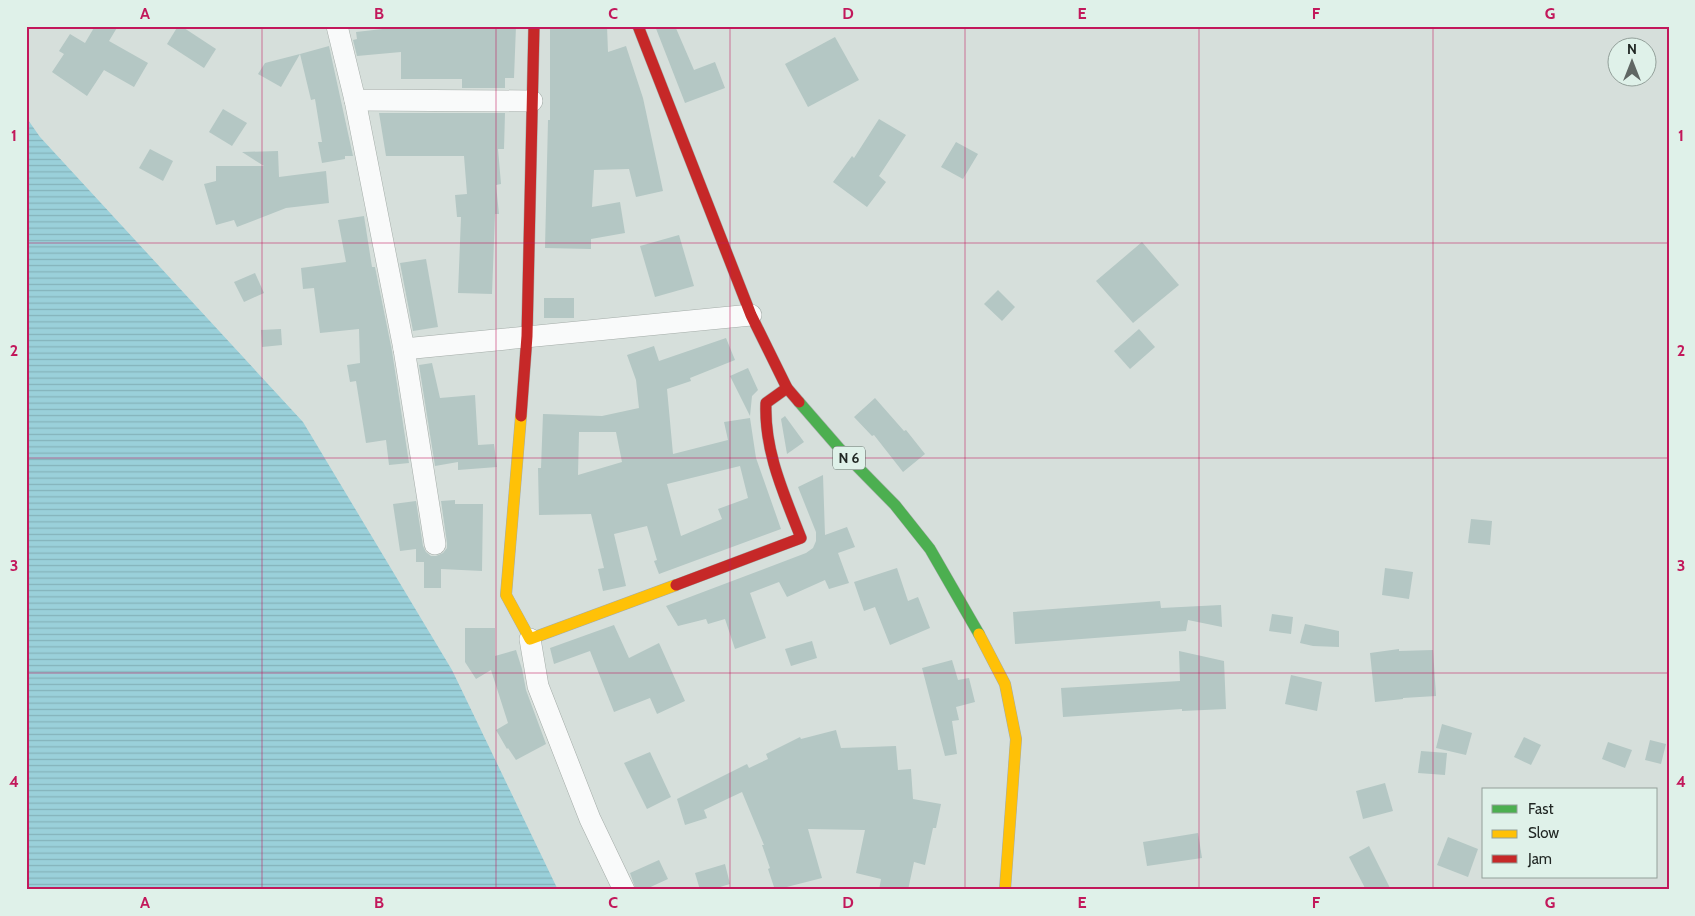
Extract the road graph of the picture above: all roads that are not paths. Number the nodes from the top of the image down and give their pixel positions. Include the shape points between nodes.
1 (337, 26) edge
2 (534, 26) edge
3 (638, 26) edge
4 (355, 100) junction
5 (532, 101) junction
6 (751, 315) junction
7 (527, 336) junction
8 (404, 349) junction
9 (787, 388) junction
10 (435, 544) dead end
11 (530, 639) junction
12 (624, 890) edge
13 (1005, 890) edge

1 - 4 street
2 - 5 street
3 - 6 street, N 6
4 - 5 street
4 - 8 street
5 - 7 street
6 - 7 street
6 - 9 street, N 6
7 - 8 street
7 - 11 street via 506,595
8 - 10 street
9 - 11 street via 766,404 764,416 775,469 801,538
9 - 13 street, N 6 via 895,505 930,549 969,614 1005,684 1016,739
11 - 12 street via 538,686 590,818

